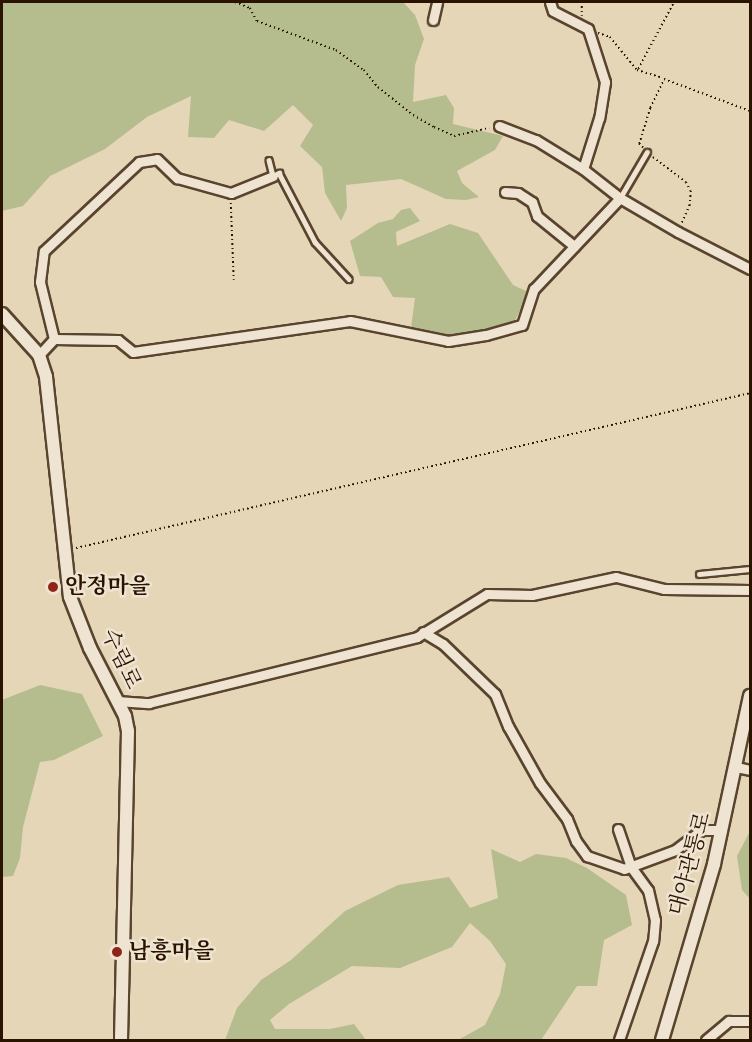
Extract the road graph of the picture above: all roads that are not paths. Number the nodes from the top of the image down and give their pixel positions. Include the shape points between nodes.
1 (437, 2) edge
2 (550, 2) edge
3 (433, 20) dead end
4 (499, 126) road end
5 (647, 152) road end
6 (269, 160) dead end
7 (583, 169) junction
8 (273, 176) junction
9 (505, 192) dead end
10 (620, 198) junction
11 (574, 246) junction
12 (750, 269) edge
13 (349, 279) dead end
14 (2, 314) edge
15 (54, 339) junction
16 (39, 355) junction
17 (750, 569) edge
18 (699, 574) dead end
19 (750, 591) edge
20 (423, 633) junction
21 (750, 696) edge
22 (117, 702) junction
23 (736, 767) junction
24 (750, 770) edge
25 (618, 829) dead end
26 (722, 830) junction
27 (631, 867) junction
28 (750, 1021) edge
29 (121, 1041) edge
30 (619, 1041) edge
31 (662, 1041) edge
32 (706, 1041) edge

1 - 3 street
2 - 7 street via 553,11 588,29 605,82
4 - 7 street via 536,140
5 - 10 lane
6 - 8 lane
7 - 10 street
8 - 13 lane via 279,173 315,242
8 - 15 street via 231,193 177,177 157,159 139,162 44,251 40,282
9 - 11 street via 518,193 532,202 537,216
10 - 11 street
10 - 12 street
11 - 15 street via 534,289 522,325 486,335 448,341 350,321 133,352 118,340
14 - 16 main road, 수림로
15 - 16 street
16 - 22 main road, 수림로 via 48,390 70,597
17 - 18 lane
19 - 20 street via 664,589 616,578 532,595 487,594
20 - 22 street via 149,703
20 - 27 street via 443,644 495,694 540,783 567,819 587,856 624,869
21 - 23 main road, 대야관통로
22 - 29 main road, 수림로 via 128,731
23 - 24 street
23 - 26 main road, 대야관통로
25 - 27 street
26 - 27 street via 702,830 675,850
26 - 31 main road, 대야관통로
27 - 30 street via 648,890 655,920 653,942
28 - 32 street via 729,1021

